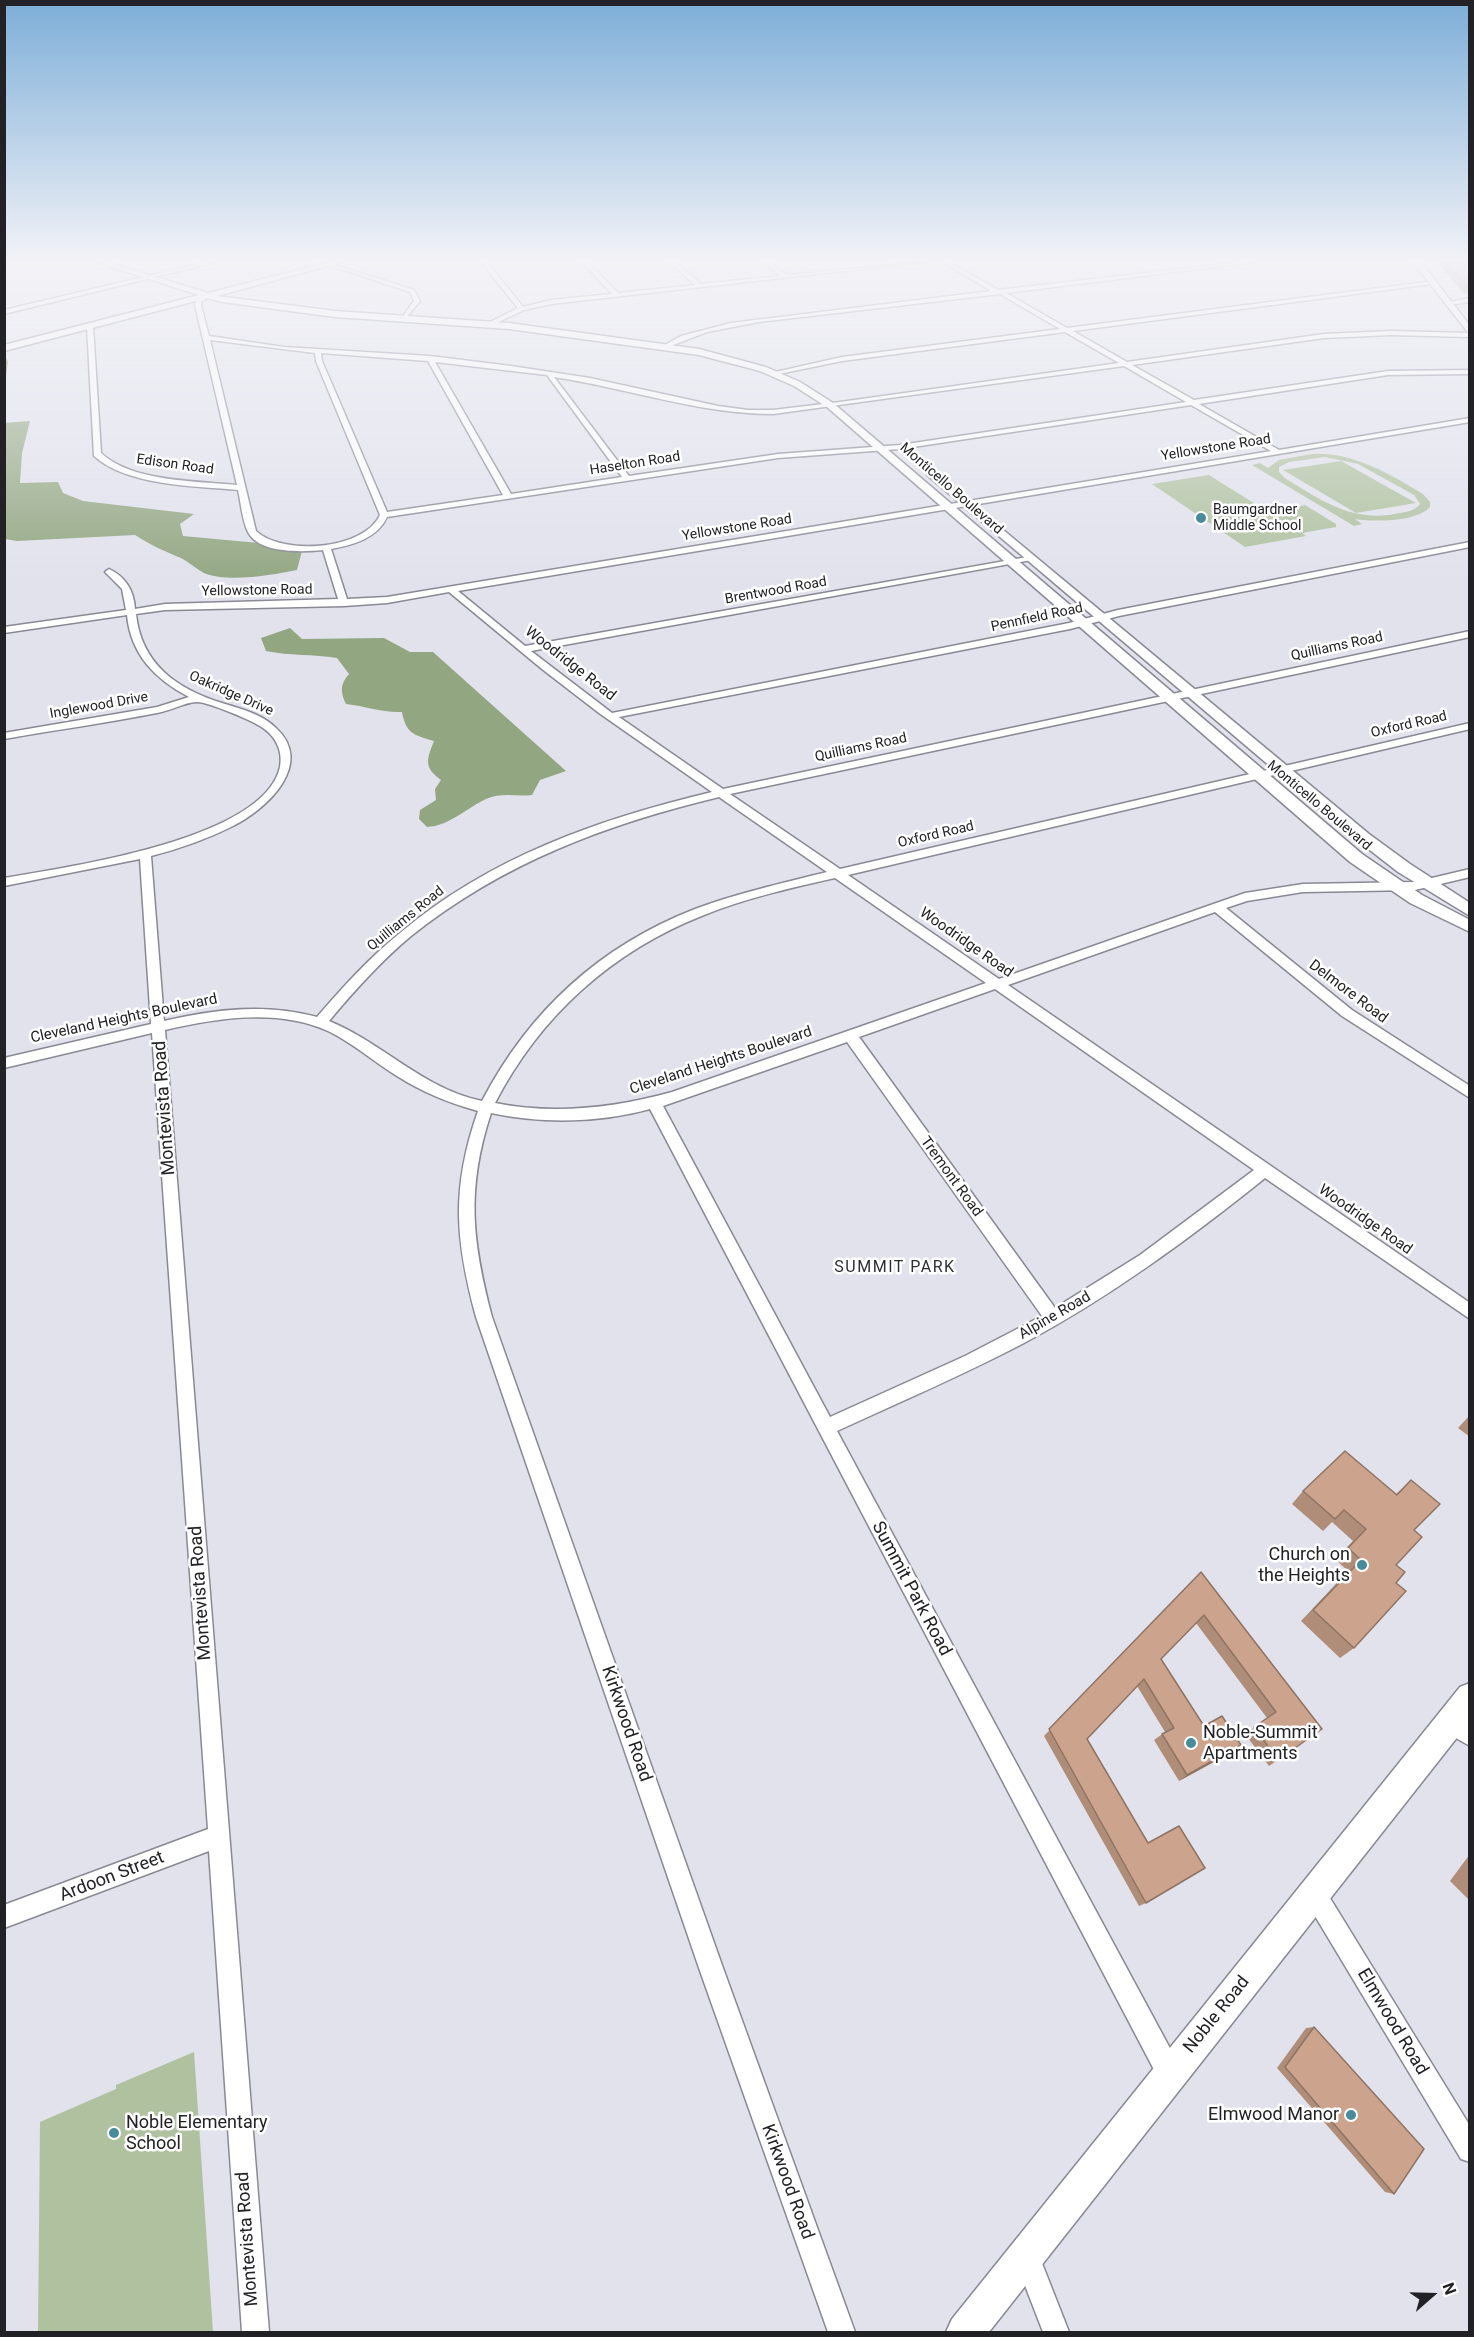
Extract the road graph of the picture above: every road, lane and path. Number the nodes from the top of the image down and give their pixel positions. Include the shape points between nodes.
1 (92, 371) edge
2 (214, 371) edge
3 (323, 371) edge
4 (437, 371) edge
5 (527, 371) edge
6 (768, 371) edge
7 (781, 371) edge
8 (792, 371) edge
9 (1070, 371) edge
10 (1140, 371) edge
11 (1470, 372) edge
12 (774, 373) junction
13 (549, 374) junction
14 (1193, 403) junction
15 (839, 404) junction
16 (860, 413) dead end
17 (1470, 420) edge
18 (886, 435) dead end
19 (891, 448) junction
20 (1278, 452) junction
21 (627, 478) junction
22 (240, 488) junction
23 (508, 496) junction
24 (968, 503) junction
25 (949, 507) junction
26 (384, 515) junction
27 (1470, 544) edge
28 (326, 547) junction
29 (1033, 559) junction
30 (1013, 562) junction
31 (109, 572) dead end
32 (452, 590) junction
33 (344, 603) junction
34 (130, 611) junction
35 (1102, 616) junction
36 (1083, 623) junction
37 (4, 630) edge
38 (1470, 634) edge
39 (524, 649) junction
40 (1192, 693) junction
41 (198, 698) junction
42 (1169, 698) junction
43 (610, 716) junction
44 (1470, 726) edge
45 (4, 736) edge
46 (1284, 770) junction
47 (1260, 776) junction
48 (720, 793) junction
49 (145, 854) junction
50 (1470, 873) edge
51 (838, 874) junction
52 (4, 882) edge
53 (1422, 885) junction
54 (1398, 888) junction
55 (1216, 906) junction
56 (1470, 911) edge
57 (1470, 927) edge
58 (996, 984) junction
59 (320, 1022) junction
60 (159, 1027) junction
61 (850, 1035) junction
62 (4, 1063) edge
63 (1470, 1093) edge
64 (654, 1103) junction
65 (487, 1107) junction
66 (1264, 1170) junction
67 (1470, 1312) edge
68 (1053, 1318) junction
69 (825, 1428) junction
70 (1470, 1697) edge
71 (1459, 1730) edge
72 (219, 1836) junction
73 (1314, 1893) junction
74 (4, 1917) edge
75 (1170, 2074) junction
76 (1470, 2150) edge
77 (1026, 2254) junction
78 (255, 2332) edge
79 (841, 2332) edge
80 (965, 2332) edge
81 (1056, 2332) edge

1 - 22 street, Edison Road via 97,454 101,460 135,474
2 - 22 street
3 - 26 street
4 - 23 street
5 - 13 street
6 - 12 main road, Monticello Boulevard
7 - 12 street
8 - 15 main road, Monticello Boulevard via 819,384
9 - 15 street
10 - 14 street
11 - 14 street, Haselton Road via 1395,373
12 - 15 main road, Monticello Boulevard
13 - 15 street via 748,412
13 - 21 street
14 - 19 street, Haselton Road
14 - 20 street
15 - 16 main road, Monticello Boulevard
15 - 19 main road, Monticello Boulevard
17 - 20 street, Yellowstone Road
18 - 19 main road, Monticello Boulevard
19 - 21 street, Haselton Road via 780,456
19 - 24 main road, Monticello Boulevard via 919,462
19 - 25 main road, Monticello Boulevard
20 - 24 street, Yellowstone Road
21 - 23 street, Haselton Road
22 - 28 street via 249,524 258,538 285,548
23 - 26 street, Haselton Road
24 - 25 street, Yellowstone Road
24 - 29 main road, Monticello Boulevard
25 - 30 main road, Monticello Boulevard
25 - 32 street, Yellowstone Road
26 - 28 street via 364,535
27 - 35 street, Pennfield Road
28 - 33 street
29 - 30 street, Brentwood Road
29 - 35 main road, Monticello Boulevard
30 - 36 main road, Monticello Boulevard
30 - 39 street, Brentwood Road
31 - 34 street, Oakridge Drive via 128,590
32 - 33 street, Yellowstone Road
32 - 39 street, Woodridge Road
33 - 34 street, Yellowstone Road
34 - 37 street, Yellowstone Road
34 - 41 street, Oakridge Drive via 134,640 143,655 167,679
35 - 36 street, Pennfield Road
35 - 40 main road, Monticello Boulevard
36 - 42 main road, Monticello Boulevard
36 - 43 street, Pennfield Road
38 - 40 street, Quilliams Road
39 - 43 street, Woodridge Road
40 - 42 street, Quilliams Road
40 - 46 main road, Monticello Boulevard
41 - 45 street, Inglewood Drive via 158,710
41 - 49 street, Oakridge Drive via 269,727 284,746 285,769 267,798 236,821 197,839
42 - 47 main road, Monticello Boulevard
42 - 48 street, Quilliams Road
43 - 48 street, Woodridge Road
44 - 46 street, Oxford Road
46 - 47 street, Oxford Road
46 - 53 main road, Monticello Boulevard
47 - 51 street, Oxford Road
47 - 54 main road, Monticello Boulevard via 1356,858
48 - 51 street, Woodridge Road
48 - 59 street, Quilliams Road via 597,826 494,874 406,934
49 - 52 street, Oakridge Drive
49 - 60 street, Montevista Road
50 - 53 street, Cleveland Heights Boulevard
51 - 58 street, Woodridge Road
51 - 65 street, Oxford Road via 753,894 698,913 652,934 610,960 570,992 531,1034 502,1076
53 - 54 street, Cleveland Heights Boulevard
53 - 56 main road, Monticello Boulevard
54 - 55 street, Cleveland Heights Boulevard via 1281,889
54 - 57 main road, Monticello Boulevard
55 - 58 street, Cleveland Heights Boulevard
55 - 63 street, Delmore Road via 1342,1010
58 - 61 street, Cleveland Heights Boulevard
58 - 66 street, Woodridge Road
59 - 60 street, Cleveland Heights Boulevard via 273,1013 243,1013
59 - 65 street, Cleveland Heights Boulevard via 349,1036 416,1081
60 - 62 street, Cleveland Heights Boulevard
60 - 72 street, Montevista Road
61 - 64 street, Cleveland Heights Boulevard
61 - 68 street, Tremont Road
64 - 65 street, Cleveland Heights Boulevard via 602,1113 565,1114
64 - 69 street, Summit Park Road
65 - 79 street, Kirkwood Road via 473,1147 466,1191 468,1250 484,1317
66 - 67 street, Woodridge Road
66 - 68 street, Alpine Road via 1163,1249
68 - 69 street, Alpine Road via 960,1367
69 - 75 street, Summit Park Road
70 - 71 main road, Noble Road
71 - 73 main road, Noble Road
72 - 74 street, Ardoon Street
72 - 78 street, Montevista Road
73 - 75 main road, Noble Road
73 - 76 street, Elmwood Road
75 - 77 main road, Noble Road
77 - 80 main road, Noble Road
77 - 81 street

